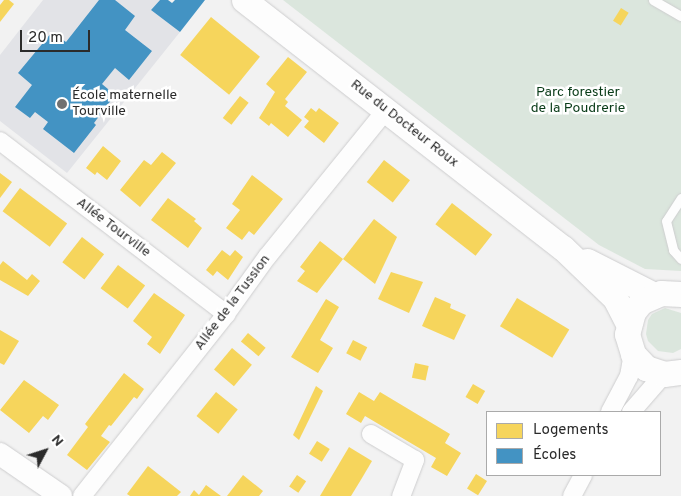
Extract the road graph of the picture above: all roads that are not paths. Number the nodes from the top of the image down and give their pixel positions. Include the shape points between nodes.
1 (244, 0) edge
2 (653, 0) edge
3 (681, 16) edge
4 (386, 110) junction
5 (0, 141) edge
6 (681, 198) edge
7 (563, 248) junction
8 (681, 258) edge
9 (681, 294) edge
10 (654, 295) junction
11 (226, 314) junction
12 (628, 324) junction
13 (634, 354) junction
14 (672, 373) edge
15 (610, 411) edge
16 (632, 411) edge
17 (371, 434) dead end
18 (0, 454) edge
19 (61, 496) edge
20 (82, 496) edge
21 (401, 496) edge

1 - 4 main road, Rue du Docteur Roux
2 - 3 lane
4 - 7 main road, Rue du Docteur Roux
4 - 11 street, Allée de la Tussion
5 - 11 street, Allée Tourville
6 - 8 lane via 666,221 672,250
7 - 10 main road, Rue du Docteur Roux
7 - 12 main road, Rue du Docteur Roux via 615,298
9 - 10 main road
10 - 12 main road via 633,312
11 - 20 street, Allée de la Tussion
12 - 13 main road, Rue du Docteur Roux via 629,345
13 - 14 main road via 646,368
13 - 15 street via 628,376
14 - 16 street
17 - 21 street via 415,460
18 - 19 street

